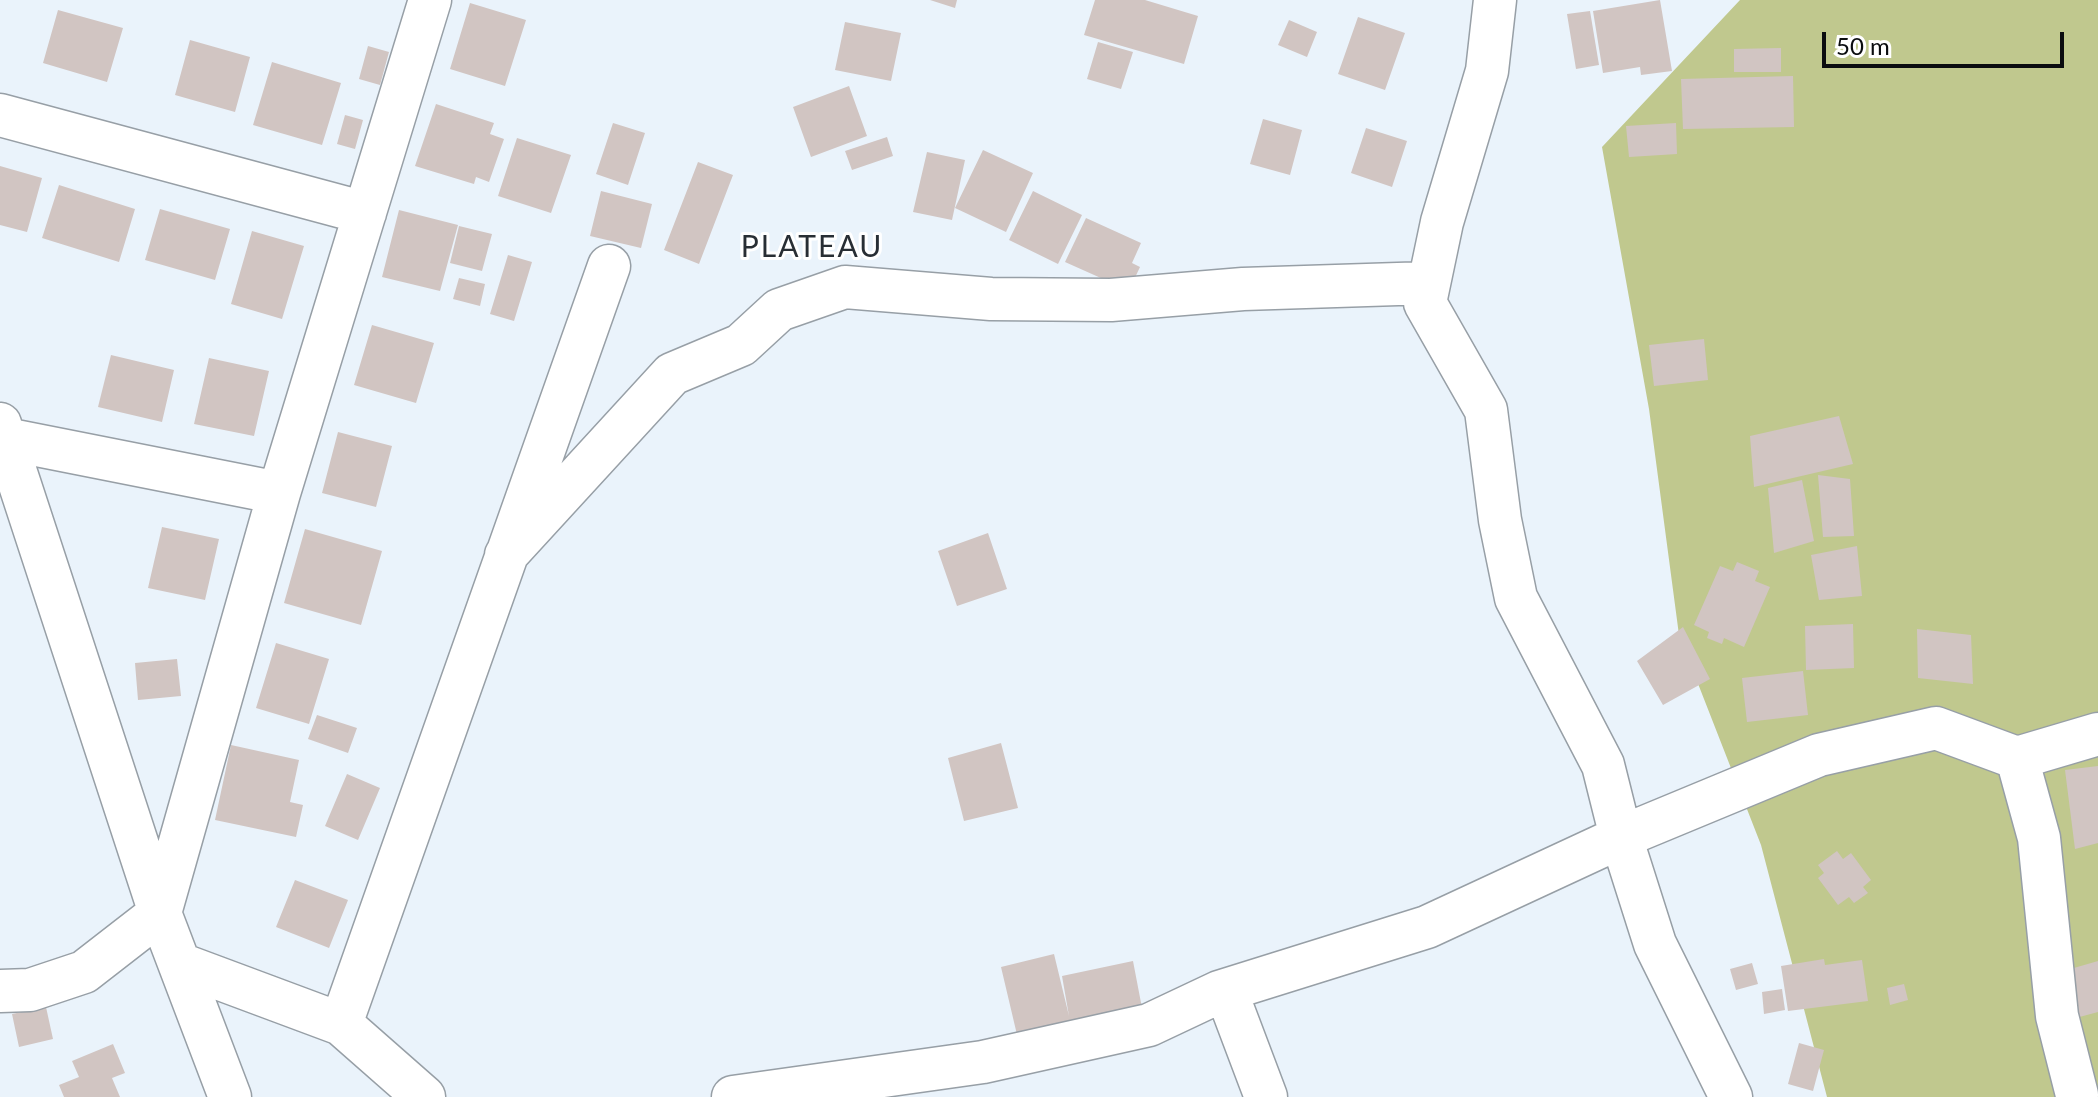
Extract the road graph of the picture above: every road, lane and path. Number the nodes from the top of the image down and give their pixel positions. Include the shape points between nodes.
1 (430, 0) edge
2 (1495, 0) edge
3 (0, 115) edge
4 (365, 213) junction
5 (609, 266) dead end
6 (1429, 283) junction
7 (3, 432) edge
8 (279, 493) junction
9 (506, 555) junction
10 (2098, 734) edge
11 (2017, 758) junction
12 (1621, 837) junction
13 (160, 913) junction
14 (180, 964) junction
15 (0, 991) edge
16 (1226, 991) junction
17 (341, 1024) junction
18 (954, 1082) edge
19 (2077, 1095) dead end
20 (230, 1097) edge
21 (424, 1097) edge
22 (733, 1097) edge
23 (1266, 1097) edge
24 (1731, 1097) edge

1 - 4 street
2 - 6 street via 1487,71
3 - 4 street
4 - 8 street
5 - 9 street
6 - 9 street via 1111,300 991,299 845,287 779,310 741,345 672,374
6 - 12 street via 1425,303 1486,410 1516,598 1603,765
7 - 8 street
7 - 13 street
8 - 13 street
9 - 17 street
10 - 11 street
11 - 12 street via 1936,728 1819,755
11 - 19 street via 2039,838 2057,1016
12 - 16 street via 1427,927
12 - 24 street via 1655,944
13 - 14 street
13 - 15 street via 84,972 30,990
14 - 17 street
14 - 20 street
16 - 18 street via 1149,1025 983,1062
16 - 23 street
17 - 21 street
18 - 22 street

